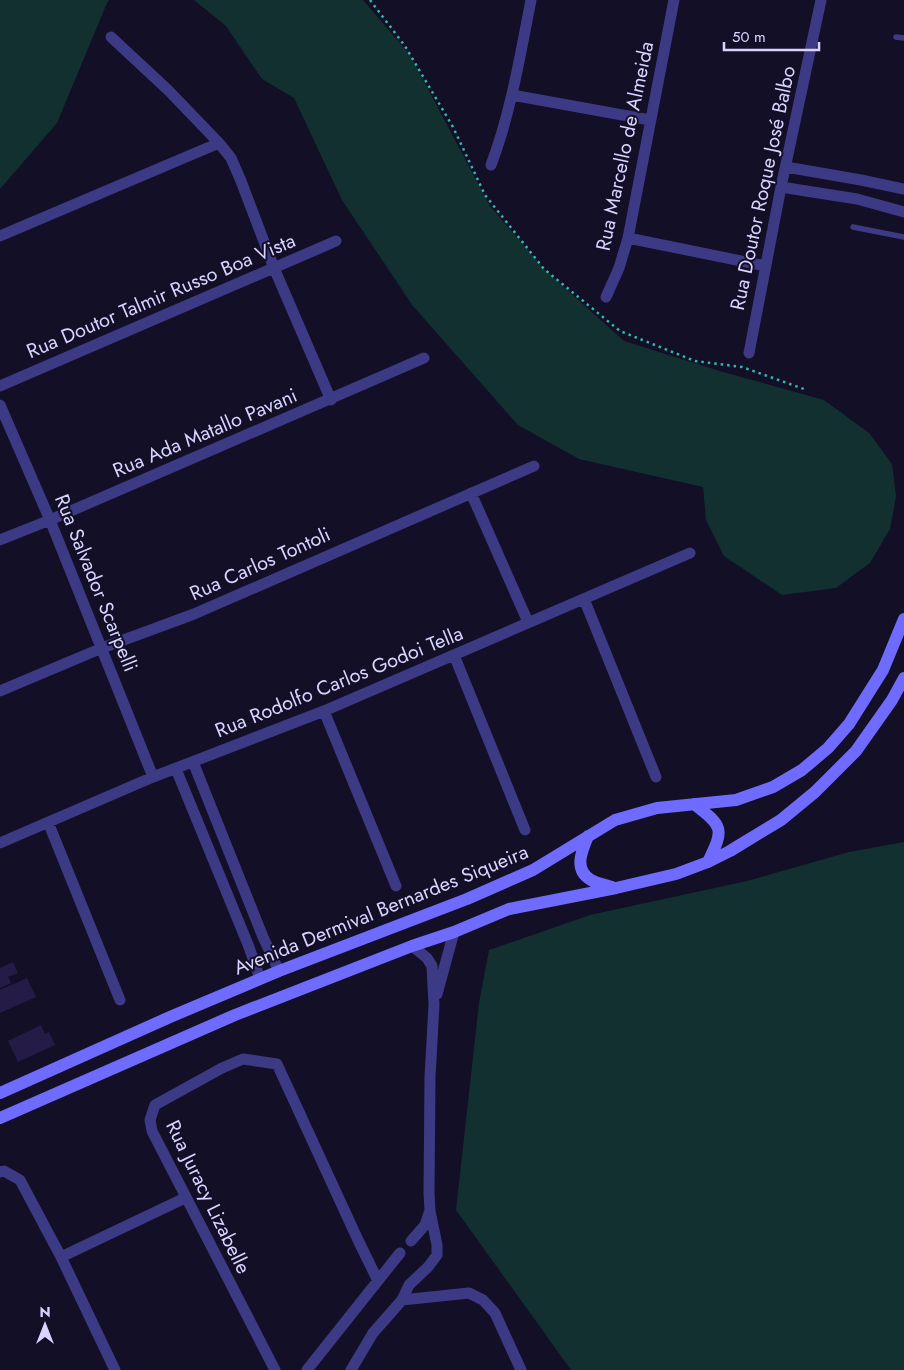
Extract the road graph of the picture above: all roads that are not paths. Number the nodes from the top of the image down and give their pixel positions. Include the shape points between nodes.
1 (531, 0) edge
2 (674, 0) edge
3 (821, 0) edge
4 (111, 37) dead end
5 (896, 37) dead end
6 (904, 38) edge
7 (512, 95) junction
8 (650, 120) junction
9 (219, 143) junction
10 (491, 165) dead end
11 (786, 167) junction
12 (781, 187) junction
13 (904, 189) edge
14 (904, 212) edge
15 (853, 227) dead end
16 (0, 236) edge
17 (904, 237) edge
18 (628, 238) junction
19 (336, 241) dead end
20 (766, 266) junction
21 (274, 268) junction
22 (606, 297) dead end
23 (749, 353) dead end
24 (424, 358) dead end
25 (0, 386) edge
26 (331, 400) junction
27 (0, 405) edge
28 (534, 466) dead end
29 (471, 493) junction
30 (50, 520) junction
31 (0, 540) edge
32 (690, 553) dead end
33 (584, 599) junction
34 (904, 619) edge
35 (528, 622) junction
36 (102, 648) junction
37 (454, 655) junction
38 (904, 678) edge
39 (0, 691) edge
40 (324, 711) junction
41 (193, 762) junction
42 (176, 769) junction
43 (153, 777) junction
44 (656, 777) dead end
45 (694, 804) junction
46 (48, 822) junction
47 (525, 830) dead end
48 (588, 836) junction
49 (0, 843) edge
50 (708, 862) junction
51 (396, 886) dead end
52 (616, 888) junction
53 (454, 932) junction
54 (412, 946) junction
55 (279, 971) junction
56 (260, 979) junction
57 (120, 1000) dead end
58 (434, 1005) junction
59 (0, 1093) edge
60 (0, 1118) edge
61 (0, 1172) edge
62 (186, 1198) junction
63 (430, 1212) junction
64 (411, 1241) dead end
65 (400, 1253) dead end
66 (61, 1257) junction
67 (378, 1281) junction
68 (402, 1300) junction
69 (115, 1370) edge
70 (275, 1370) edge
71 (307, 1370) edge
72 (351, 1370) edge
73 (521, 1370) edge

1 - 7 street
2 - 8 street, Rua Marcello de Almeida
3 - 11 street, Rua Doutor Roque José Balbo
4 - 9 street
5 - 6 lane
7 - 8 street
7 - 10 street
8 - 18 street, Rua Marcello de Almeida
9 - 16 street
9 - 21 street via 231,158
11 - 12 street, Rua Doutor Roque José Balbo
11 - 13 street
12 - 14 street via 857,199
12 - 20 street, Rua Doutor Roque José Balbo
15 - 17 lane
18 - 20 street
18 - 22 street, Rua Marcello de Almeida
19 - 21 street, Rua Doutor Talmir Russo Boa Vista
20 - 23 street, Rua Doutor Roque José Balbo
21 - 25 street, Rua Doutor Talmir Russo Boa Vista
21 - 26 street
24 - 26 street, Rua Ada Matallo Pavani
26 - 30 street, Rua Ada Matallo Pavani
27 - 30 street, Rua Salvador Scarpelli
28 - 29 street, Rua Carlos Tontoli
29 - 35 street
29 - 36 street, Rua Carlos Tontoli via 194,614
30 - 31 street, Rua Ada Matallo Pavani
30 - 36 street, Rua Salvador Scarpelli
32 - 33 street, Rua Rodolfo Carlos Godoi Tella
33 - 35 street, Rua Rodolfo Carlos Godoi Tella
33 - 44 street
34 - 45 main road, Avenida Dermival Bernardes Siqueira via 883,670 854,716 828,748 802,770 773,787 736,800
35 - 37 street, Rua Rodolfo Carlos Godoi Tella
36 - 39 street, Rua Carlos Tontoli
36 - 43 street, Rua Salvador Scarpelli
37 - 40 street, Rua Rodolfo Carlos Godoi Tella
37 - 47 street
38 - 50 main road via 856,751 815,792 781,820
40 - 41 street, Rua Rodolfo Carlos Godoi Tella
40 - 51 street
41 - 42 street, Rua Rodolfo Carlos Godoi Tella
41 - 55 street
42 - 43 street, Rua Rodolfo Carlos Godoi Tella
42 - 56 street
43 - 46 street, Rua Rodolfo Carlos Godoi Tella
45 - 48 main road, Avenida Dermival Bernardes Siqueira via 658,808 615,820
45 - 50 main road via 713,819 719,830 719,840
46 - 49 street, Rua Rodolfo Carlos Godoi Tella
46 - 57 street
48 - 52 main road via 580,854 583,872 590,880
48 - 55 main road, Avenida Dermival Bernardes Siqueira via 533,870 467,899
50 - 52 main road via 676,874
52 - 53 main road via 509,909
53 - 54 main road
53 - 58 street
54 - 58 street via 432,966
54 - 60 main road via 235,1015
55 - 56 main road, Avenida Dermival Bernardes Siqueira
56 - 59 main road, Avenida Dermival Bernardes Siqueira
58 - 63 street via 430,1077
61 - 66 street via 20,1180
62 - 66 street
62 - 67 street, Rua Juracy Lizabelle via 152,1131 150,1120 155,1105 243,1059 277,1064
62 - 70 street, Rua Juracy Lizabelle
63 - 64 street via 425,1225
63 - 68 street via 437,1255 409,1286
65 - 67 street
66 - 69 street
67 - 71 street
68 - 72 street via 373,1333
68 - 73 street via 469,1293 483,1300 495,1313

